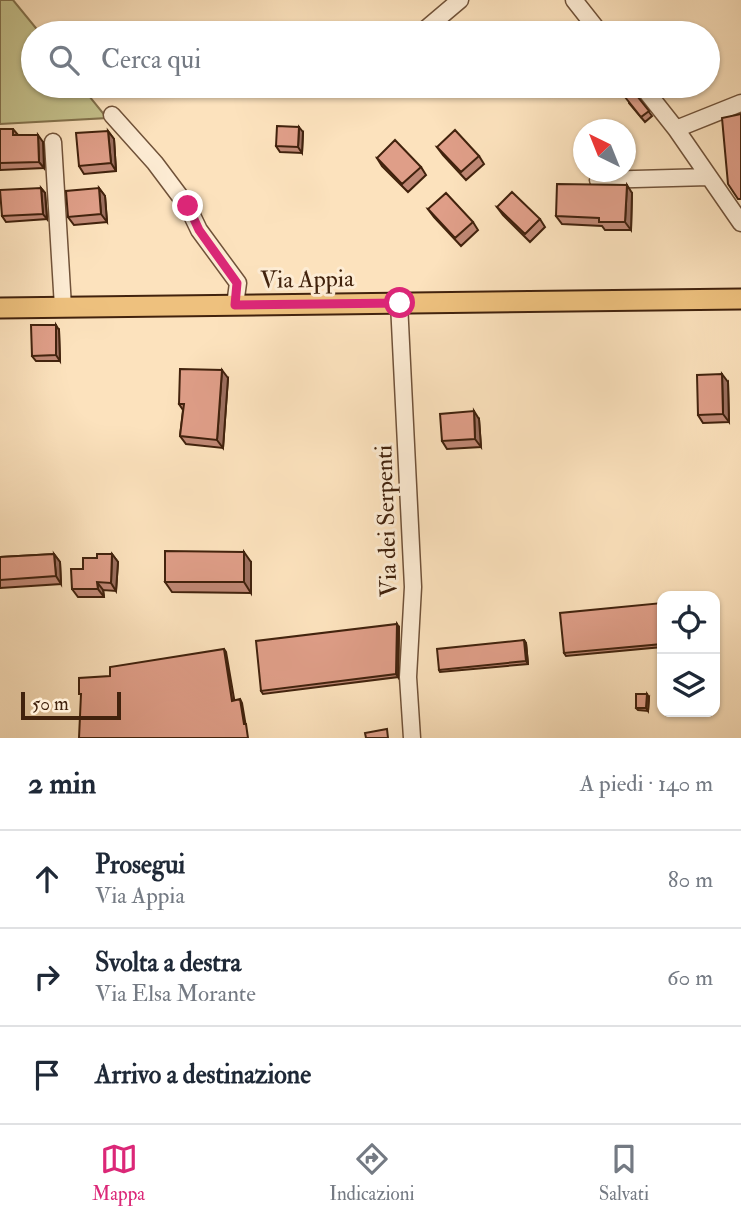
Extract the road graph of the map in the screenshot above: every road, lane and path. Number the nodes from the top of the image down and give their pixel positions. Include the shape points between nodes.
1 (460, 0) edge
2 (574, 0) edge
3 (435, 21) edge
4 (591, 21) edge
5 (651, 98) edge
6 (741, 103) edge
7 (112, 115) dead end
8 (676, 129) junction
9 (53, 142) dead end
10 (709, 177) junction
11 (636, 179) edge
12 (741, 223) edge
13 (741, 299) edge
14 (400, 303) junction
15 (235, 305) junction
16 (63, 307) junction
17 (0, 308) edge
18 (412, 738) edge

1 - 3 street
2 - 4 street
5 - 8 street
6 - 8 street
7 - 15 street via 180,196 237,283
8 - 10 street
9 - 16 street
10 - 11 street
10 - 12 street
13 - 14 main road, Via Appia
14 - 15 main road, Via Appia
14 - 18 street, Via dei Serpenti via 413,587 408,677
15 - 16 main road, Via Appia
16 - 17 main road, Via Appia

